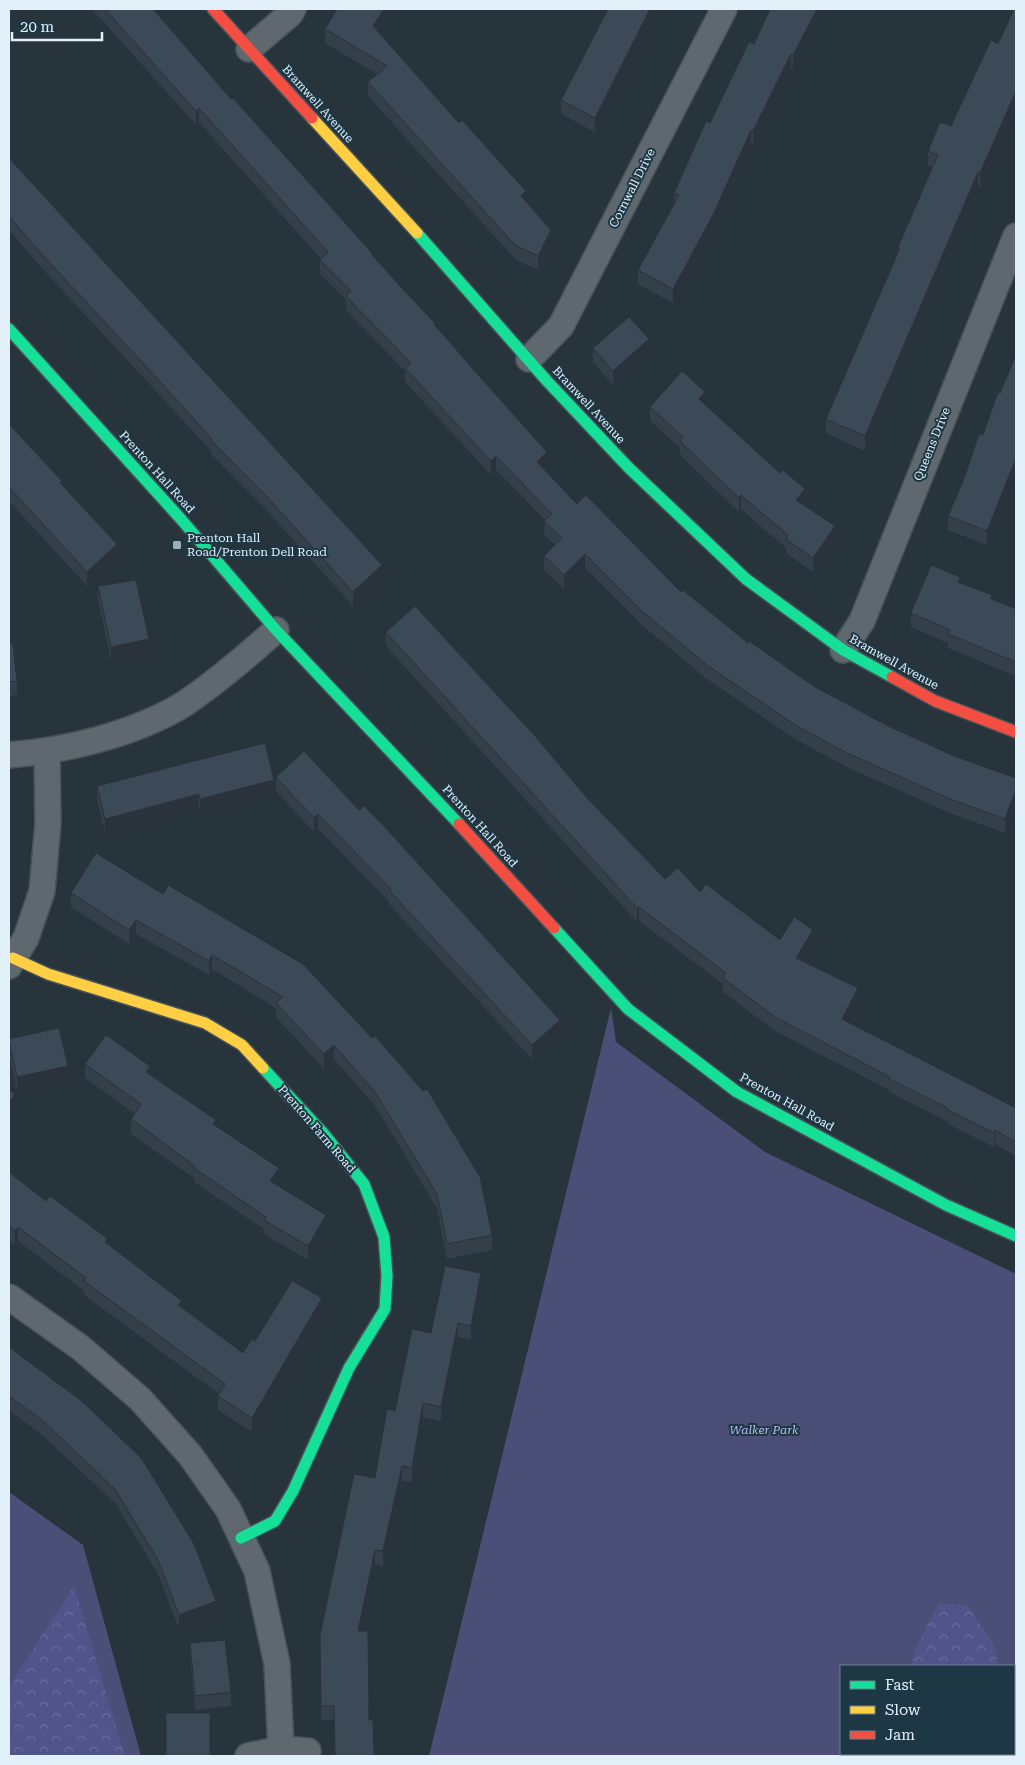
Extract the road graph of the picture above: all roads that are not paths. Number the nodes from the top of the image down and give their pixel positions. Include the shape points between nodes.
1 (213, 9) edge
2 (293, 9) edge
3 (724, 9) edge
4 (249, 49) junction
5 (1016, 236) edge
6 (9, 329) edge
7 (529, 359) junction
8 (276, 630) junction
9 (843, 650) junction
10 (1016, 732) edge
11 (47, 752) junction
12 (9, 755) edge
13 (11, 962) edge
14 (1016, 1236) edge
15 (9, 1297) edge
16 (242, 1538) junction
17 (281, 1749) junction
18 (308, 1752) dead end
19 (248, 1756) edge

1 - 4 street, Bramwell Avenue
2 - 4 street
3 - 7 street, Cornwall Drive via 561,326
4 - 7 street, Bramwell Avenue
5 - 9 street, Queens Drive via 862,621
6 - 8 street, Prenton Hall Road via 180,518
7 - 9 street, Bramwell Avenue via 630,468 746,579
8 - 11 street via 234,667 182,704 132,728
8 - 14 street, Prenton Hall Road via 437,799 628,1009 737,1092 946,1205
9 - 10 street, Bramwell Avenue via 935,701
11 - 12 street
11 - 13 street, Prenton Farm Road via 48,823 42,891 26,938
13 - 16 street, Prenton Farm Road via 205,1023 242,1045 324,1134 364,1184 384,1237 385,1309 349,1368 293,1491 275,1521
15 - 16 street via 81,1348 140,1399 190,1455 228,1509
16 - 17 street via 257,1571 278,1664
17 - 18 street
17 - 19 street

